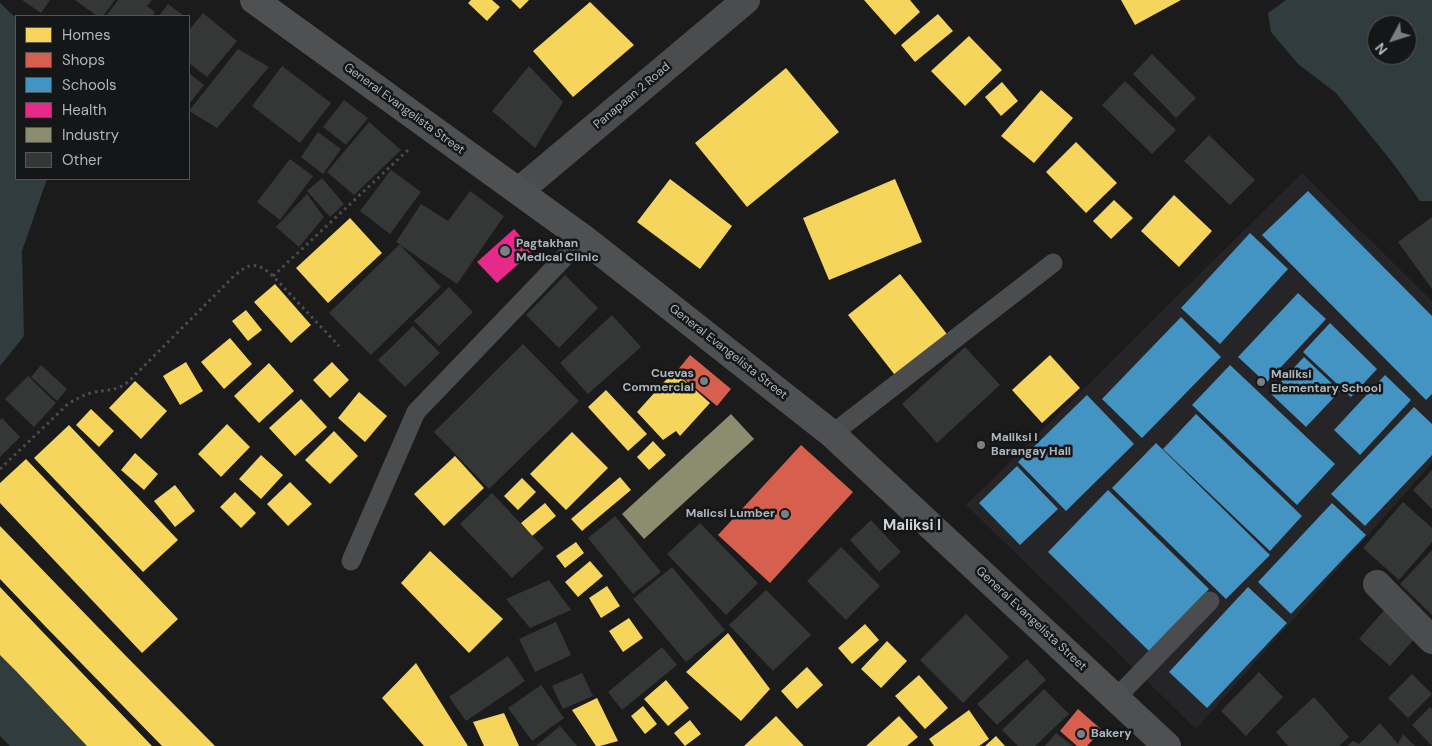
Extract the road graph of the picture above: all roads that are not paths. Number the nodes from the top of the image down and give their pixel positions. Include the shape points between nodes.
1 (254, 0) edge
2 (746, 0) edge
3 (519, 191) junction
4 (583, 238) junction
5 (1053, 264) dead end
6 (832, 434) junction
7 (351, 561) dead end
8 (1377, 584) dead end
9 (1210, 601) dead end
10 (1432, 640) edge
11 (1116, 698) junction
12 (1167, 746) edge

1 - 3 main road, General Evangelista Street
2 - 3 street, Panapaan 2 Road
3 - 4 main road, General Evangelista Street
4 - 6 main road, General Evangelista Street
4 - 7 lane via 416,412
5 - 6 lane
6 - 11 main road, General Evangelista Street
8 - 10 street
9 - 11 lane
11 - 12 main road, General Evangelista Street

